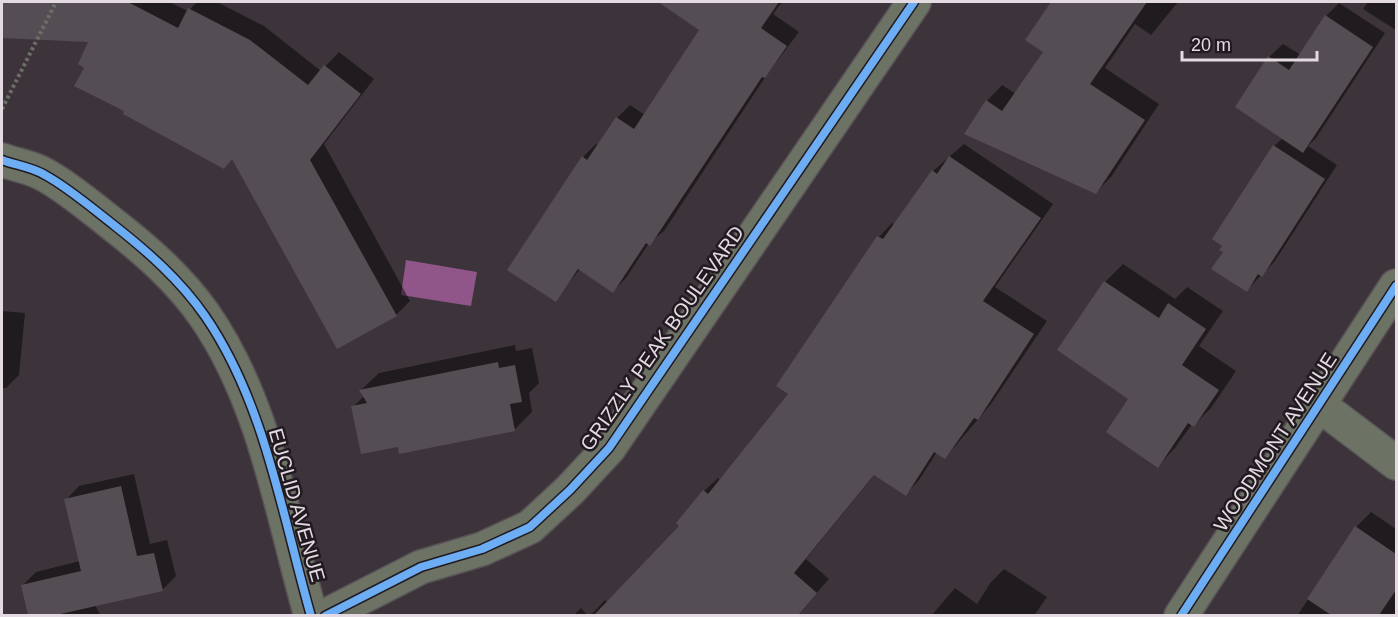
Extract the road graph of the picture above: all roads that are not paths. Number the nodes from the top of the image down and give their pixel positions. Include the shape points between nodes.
1 (914, 2) edge
2 (2, 160) edge
3 (1396, 286) edge
4 (1318, 404) junction
5 (1396, 463) edge
6 (311, 615) edge
7 (325, 615) edge
8 (1181, 615) edge

1 - 7 street, GRIZZLY PEAK BOULEVARD via 609,448 570,490 530,526 482,549 421,567
2 - 6 street, EUCLID AVENUE via 44,174 104,217 157,259 205,315 236,369 268,453
3 - 4 street, WOODMONT AVENUE
4 - 5 street
4 - 8 street, WOODMONT AVENUE

